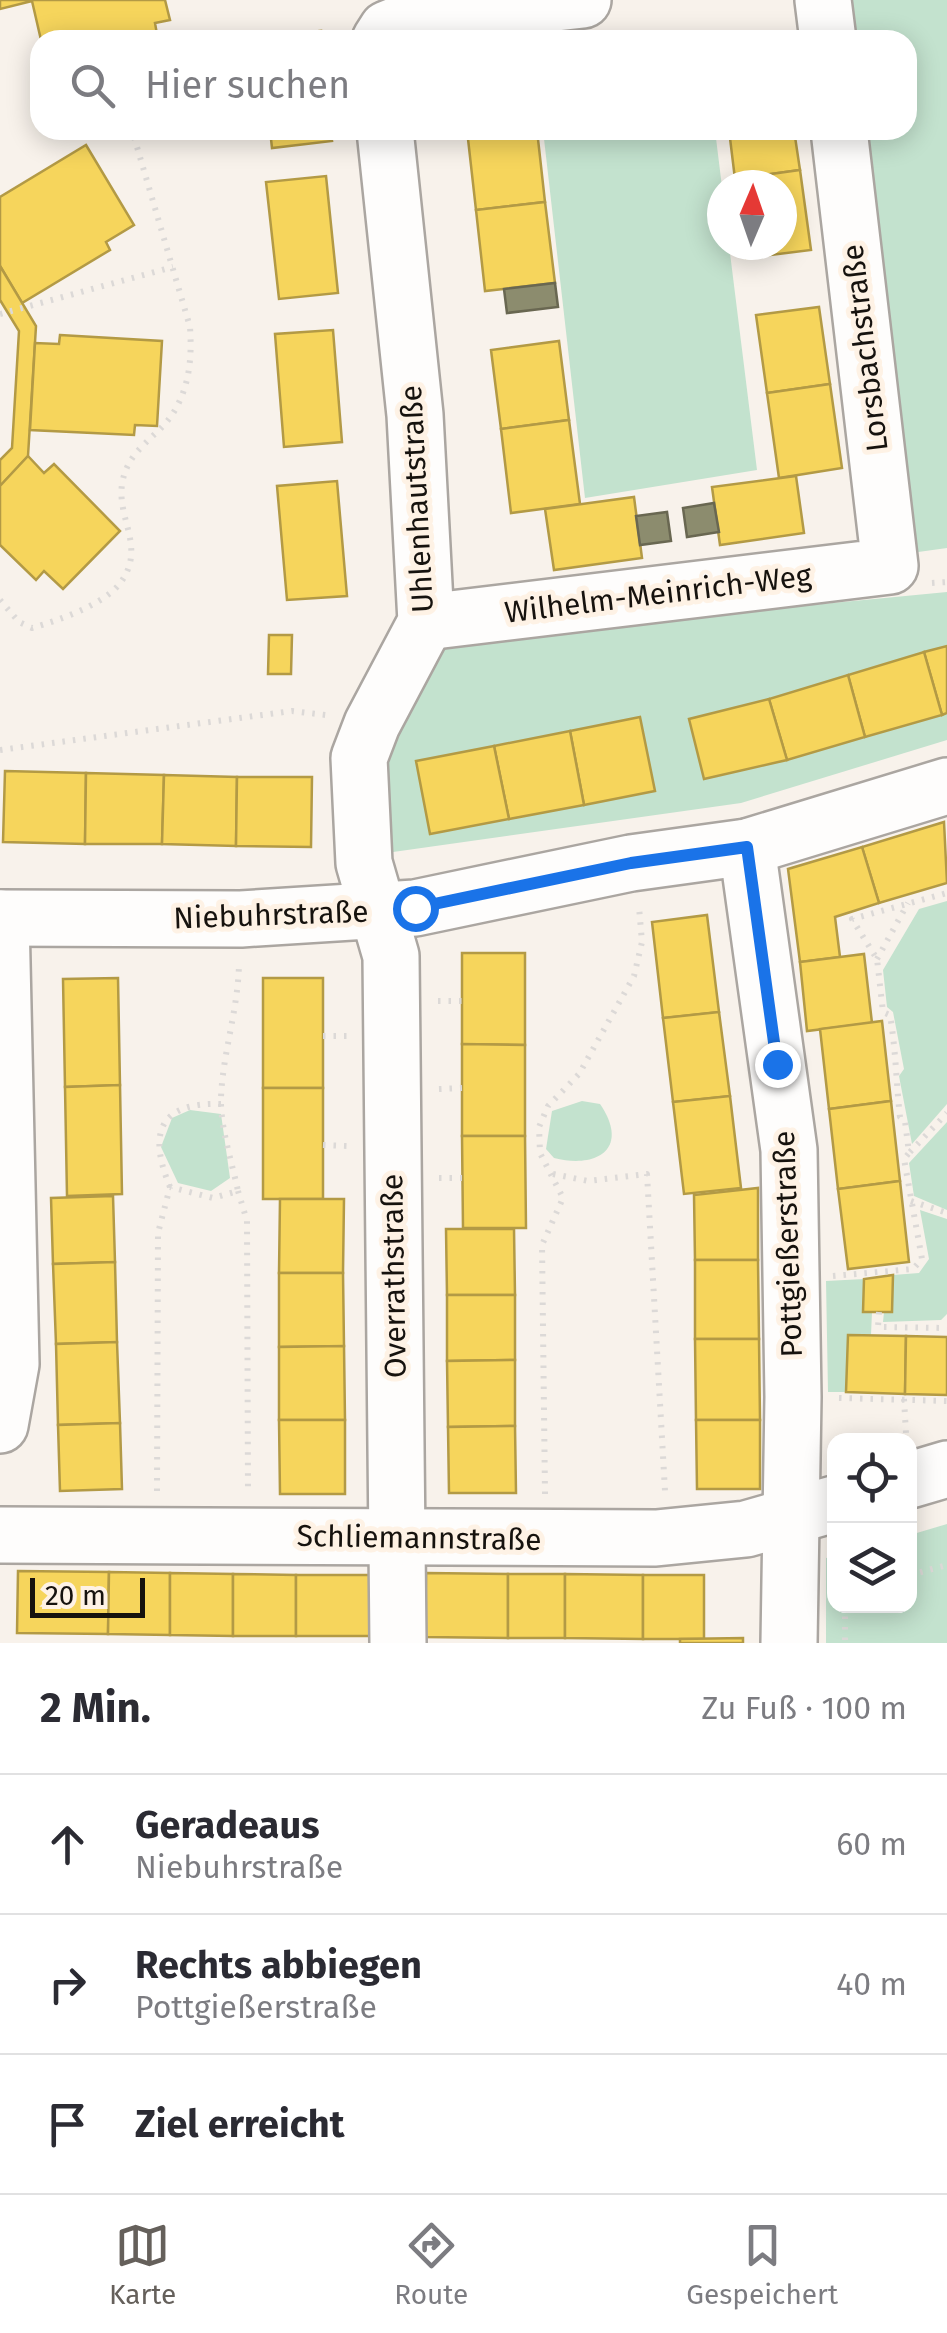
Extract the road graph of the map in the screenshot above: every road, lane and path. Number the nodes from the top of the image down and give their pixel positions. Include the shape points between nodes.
1 (583, 0) edge
2 (824, 0) edge
3 (386, 30) edge
4 (827, 30) edge
5 (135, 140) edge
6 (386, 140) edge
7 (840, 140) edge
8 (173, 267) junction
9 (0, 314) edge
10 (890, 566) joint
11 (0, 600) edge
12 (426, 622) junction
13 (320, 714) dead end
14 (0, 750) edge
15 (947, 786) edge
16 (747, 847) junction
17 (631, 863) junction
18 (947, 893) edge
19 (908, 903) junction
20 (378, 912) junction
21 (0, 918) edge
22 (242, 919) junction
23 (877, 959) junction
24 (221, 1104) junction
25 (947, 1112) edge
26 (908, 1153) junction
27 (548, 1166) junction
28 (170, 1187) junction
29 (238, 1191) junction
30 (911, 1201) junction
31 (947, 1213) edge
32 (792, 1278) junction
33 (878, 1312) dead end
34 (946, 1327) edge
35 (793, 1398) junction
36 (904, 1400) junction
37 (947, 1401) edge
38 (0, 1424) edge
39 (906, 1433) edge
40 (947, 1469) edge
41 (917, 1478) edge
42 (157, 1508) dead end
43 (812, 1512) edge
44 (0, 1535) edge
45 (248, 1536) junction
46 (668, 1537) junction
47 (395, 1538) junction
48 (546, 1540) junction
49 (947, 1565) edge
50 (917, 1573) edge
51 (846, 1613) edge
52 (398, 1643) edge
53 (789, 1643) edge
54 (846, 1643) edge

1 - 3 street via 412,19
2 - 4 street
5 - 8 path
6 - 12 street, Uhlenhautstraße via 416,415
7 - 10 street, Lorsbachstraße
8 - 9 path
8 - 11 path via 192,356 174,413 137,448 122,486 133,534 132,557 120,582 100,599 32,628
10 - 12 street, Wilhelm-Meinrich-Weg
12 - 20 street, Uhlenhautstraße via 359,758 364,864
13 - 14 path via 292,712
15 - 16 street, Niebuhrstraße
16 - 17 street, Niebuhrstraße
16 - 32 street, Pottgießerstraße via 789,1150
17 - 20 street, Niebuhrstraße
17 - 27 path via 640,914 638,961 579,1074 548,1106 539,1128
18 - 19 path
19 - 23 path
19 - 23 path via 852,918
20 - 22 street, Niebuhrstraße
20 - 47 street, Overrathstraße via 390,956
21 - 22 street, Niebuhrstraße
21 - 38 street via 10,1364
22 - 24 path via 238,1006
23 - 26 path
24 - 28 path via 182,1107 163,1124 158,1149
24 - 29 path
25 - 26 path
26 - 30 path
27 - 46 path via 551,1174 588,1181 646,1174
27 - 48 path via 563,1198 542,1246
28 - 29 path via 214,1198
28 - 42 path via 158,1233
29 - 45 path via 247,1221
30 - 31 path
30 - 32 path via 922,1259 913,1268 880,1276
32 - 35 street, Pottgießerstraße
33 - 34 path via 878,1327
35 - 36 path
35 - 43 street, Pottgießerstraße via 792,1452
36 - 37 path
36 - 39 path
40 - 41 street
43 - 46 street, Schliemannstraße via 746,1530
43 - 53 street, Pottgießerstraße
44 - 45 street, Schliemannstraße
45 - 47 street, Schliemannstraße
46 - 48 street, Schliemannstraße
47 - 48 street, Schliemannstraße
47 - 52 street, Overrathstraße
49 - 50 path
51 - 54 path

